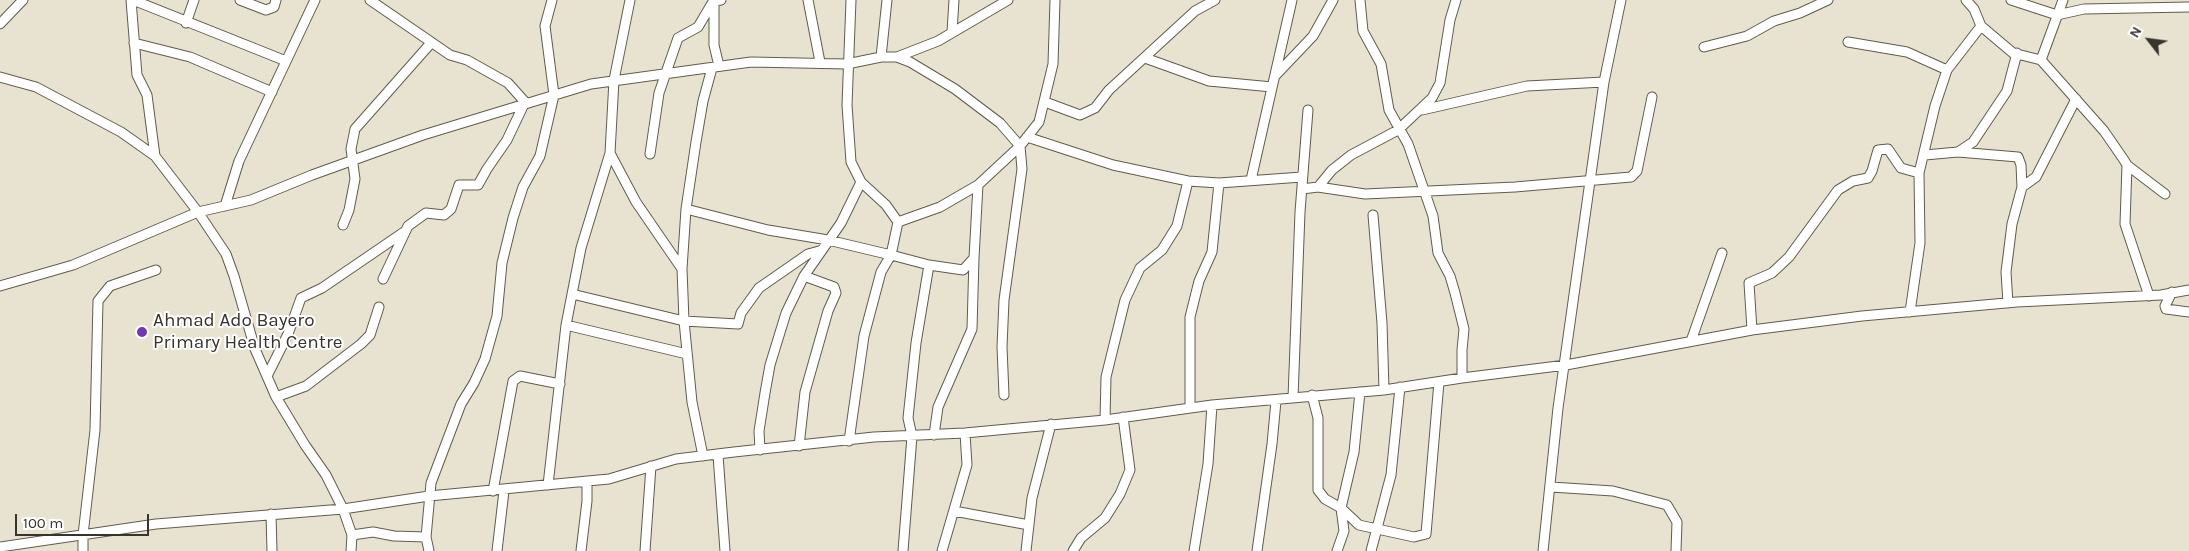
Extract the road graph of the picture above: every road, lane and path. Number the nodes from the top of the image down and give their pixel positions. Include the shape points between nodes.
1 (23, 0) edge
2 (132, 0) edge
3 (194, 0) edge
4 (240, 0) edge
5 (276, 0) edge
6 (315, 0) edge
7 (370, 0) edge
8 (552, 0) edge
9 (630, 0) edge
10 (717, 0) edge
11 (808, 0) edge
12 (851, 0) edge
13 (886, 0) edge
14 (954, 0) edge
15 (1008, 0) edge
16 (1055, 0) edge
17 (1215, 0) edge
18 (1292, 0) edge
19 (1333, 0) edge
20 (1360, 0) edge
21 (1456, 0) edge
22 (1621, 0) edge
23 (1828, 0) edge
24 (1966, 0) edge
25 (1977, 0) edge
26 (2010, 0) edge
27 (2063, 0) edge
28 (154, 4) edge
29 (2189, 7) edge
30 (1974, 9) junction
31 (2057, 15) junction
32 (186, 23) junction
33 (0, 24) edge
34 (1981, 26) junction
35 (952, 32) junction
36 (1848, 42) dead end
37 (134, 43) junction
38 (430, 43) junction
39 (1704, 47) dead end
40 (2017, 53) junction
41 (881, 57) junction
42 (897, 57) junction
43 (1145, 58) junction
44 (2041, 60) junction
45 (286, 61) junction
46 (820, 62) junction
47 (847, 64) junction
48 (716, 67) junction
49 (1947, 70) junction
50 (666, 73) junction
51 (1275, 76) junction
52 (0, 77) edge
53 (614, 80) junction
54 (1604, 82) junction
55 (1272, 87) junction
56 (272, 92) junction
57 (554, 95) junction
58 (1652, 97) dead end
59 (2076, 99) junction
60 (525, 102) junction
61 (1045, 102) junction
62 (1308, 110) dead end
63 (1419, 110) junction
64 (1398, 130) junction
65 (1027, 137) junction
66 (1020, 146) junction
67 (1958, 152) junction
68 (610, 153) junction
69 (650, 154) dead end
70 (1925, 155) junction
71 (155, 156) junction
72 (352, 160) junction
73 (2127, 165) junction
74 (1920, 173) junction
75 (1302, 177) junction
76 (1592, 179) junction
77 (1251, 180) junction
78 (1188, 181) junction
79 (861, 182) junction
80 (1219, 183) junction
81 (978, 185) junction
82 (1318, 187) junction
83 (2022, 187) junction
84 (1302, 189) junction
85 (1423, 192) junction
86 (2165, 194) dead end
87 (225, 206) junction
88 (686, 209) junction
89 (198, 212) junction
90 (1373, 215) dead end
91 (898, 222) junction
92 (343, 225) dead end
93 (404, 232) junction
94 (828, 240) junction
95 (819, 251) junction
96 (1722, 253) dead end
97 (891, 255) junction
98 (974, 258) junction
99 (929, 265) junction
100 (682, 269) junction
101 (156, 270) dead end
102 (804, 276) junction
103 (383, 280) dead end
104 (0, 286) edge
105 (2189, 290) edge
106 (2172, 292) junction
107 (572, 294) junction
108 (2149, 296) junction
109 (2008, 303) junction
110 (379, 308) dead end
111 (1910, 312) junction
112 (2189, 312) edge
113 (684, 321) junction
114 (566, 325) junction
115 (1752, 330) junction
116 (1691, 340) junction
117 (687, 354) junction
118 (1566, 366) junction
119 (267, 376) junction
120 (1462, 378) junction
121 (1440, 382) junction
122 (560, 384) junction
123 (1400, 387) junction
124 (1384, 390) junction
125 (1360, 392) junction
126 (1004, 395) dead end
127 (1312, 395) junction
128 (276, 397) junction
129 (1293, 398) junction
130 (1276, 400) junction
131 (1212, 405) junction
132 (1190, 407) junction
133 (1123, 417) junction
134 (1105, 420) junction
135 (1051, 424) junction
136 (965, 433) junction
137 (934, 435) junction
138 (912, 436) junction
139 (849, 441) junction
140 (799, 446) junction
141 (760, 450) junction
142 (718, 455) junction
143 (703, 456) junction
144 (651, 466) junction
145 (587, 482) junction
146 (548, 485) junction
147 (1551, 487) junction
148 (493, 491) junction
149 (504, 491) junction
150 (429, 496) junction
151 (1341, 508) junction
152 (343, 509) junction
153 (954, 511) junction
154 (272, 514) junction
155 (1029, 525) junction
156 (1376, 529) junction
157 (83, 535) junction
158 (352, 535) junction
159 (426, 537) junction
160 (0, 549) edge
161 (83, 551) edge
162 (272, 551) edge
163 (351, 551) edge
164 (429, 551) edge
165 (497, 551) edge
166 (581, 551) edge
167 (645, 551) edge
168 (725, 551) edge
169 (903, 551) edge
170 (942, 551) edge
171 (1026, 551) edge
172 (1073, 551) edge
173 (1194, 551) edge
174 (1258, 551) edge
175 (1337, 551) edge
176 (1371, 551) edge
177 (1543, 551) edge
178 (1676, 551) edge

1 - 33 street
2 - 28 street
2 - 37 street
3 - 32 street
4 - 5 street via 266,10 274,7
6 - 45 street
7 - 38 street
8 - 57 street via 545,26
9 - 53 street
10 - 48 street
10 - 50 street via 698,26 678,38
11 - 46 street
12 - 47 street
13 - 41 street
14 - 35 street
15 - 35 street
16 - 61 street via 1052,64
17 - 43 street via 1195,11
18 - 51 street
19 - 51 street via 1313,36
20 - 64 street via 1363,31 1380,64 1389,110
21 - 63 street via 1440,83 1432,98
22 - 54 street
23 - 39 street via 1774,21 1747,36
24 - 30 street
25 - 30 street
26 - 31 street
27 - 31 street
28 - 32 street
29 - 31 street via 2084,9
30 - 34 street
31 - 44 street
32 - 45 street
34 - 40 street
34 - 49 street
35 - 42 street
36 - 49 street via 1907,52
37 - 56 street via 190,57
37 - 71 street via 138,75 147,95
38 - 60 street via 508,83
38 - 72 street via 355,128
40 - 44 street
40 - 67 street via 2007,91 1973,142
41 - 42 street
41 - 47 street
42 - 66 street via 955,89 1000,123
43 - 55 street via 1209,81
43 - 61 street via 1094,108 1080,115
44 - 59 street
45 - 56 street
46 - 47 street
46 - 48 street via 751,62
47 - 79 street via 851,162
48 - 50 street
48 - 88 street via 703,100
49 - 70 street via 1935,106
50 - 53 street
50 - 69 street via 659,93
51 - 55 street
52 - 71 street via 36,87 65,101 121,132
53 - 57 street
53 - 68 street
54 - 63 street via 1527,86
54 - 76 street
55 - 77 street
56 - 87 street via 239,161
57 - 60 street
57 - 150 street via 540,156 523,187 511,227 502,263 497,316 485,359 474,384 460,404 440,453
58 - 76 street via 1637,171 1631,177
59 - 73 street
59 - 83 street via 2036,177
60 - 72 street
60 - 93 street via 507,140 478,185 459,185 452,209 444,215 426,213
61 - 65 street via 1039,122
62 - 75 street
63 - 64 street
64 - 82 street via 1351,155
64 - 85 street via 1408,144
65 - 66 street
65 - 78 street via 1113,165
66 - 81 street
66 - 126 street via 1022,169 1004,300
67 - 70 street
67 - 83 street via 2018,157
68 - 100 street via 636,202
68 - 107 street via 581,248
70 - 74 street
71 - 89 street
72 - 87 street via 251,200
72 - 92 street via 355,179
73 - 86 street
73 - 108 street via 2125,224
74 - 111 street via 1920,244
74 - 115 street via 1901,168 1888,149 1878,150 1868,178 1853,181 1838,190 1789,256 1772,273 1749,283
75 - 77 street
75 - 84 street
76 - 85 street
76 - 118 street
77 - 80 street
78 - 80 street
78 - 134 street via 1177,226 1162,250 1140,268 1125,300 1106,377
79 - 91 street
79 - 94 street via 843,219
80 - 132 street via 1212,252 1199,281 1190,317
81 - 91 street via 940,207
81 - 98 street
82 - 84 street
82 - 85 street via 1365,194
83 - 109 street via 2012,224 2006,272
84 - 129 street
85 - 120 street via 1433,216 1438,253 1450,276 1464,329
87 - 89 street
88 - 94 street via 768,230
88 - 100 street
89 - 104 street via 73,264
89 - 119 street via 226,254 255,349
90 - 124 street
91 - 97 street
93 - 103 street
93 - 119 street via 322,288 301,298
94 - 95 street
94 - 97 street
95 - 102 street
95 - 113 street via 808,254 759,288 740,313 738,324
96 - 116 street
97 - 99 street
97 - 139 street via 881,272 864,336
98 - 99 street via 963,270
98 - 137 street via 972,330 938,407
99 - 138 street via 908,418
100 - 113 street
101 - 157 street via 110,286 98,300 95,430
102 - 140 street via 834,287 836,293 805,392
102 - 141 street via 786,313 770,365 759,431
105 - 106 street
106 - 108 street
106 - 112 street via 2166,309
107 - 113 street
107 - 114 street
108 - 109 street
109 - 111 street
110 - 128 street via 370,335 361,344 306,386
111 - 115 street
113 - 117 street
114 - 117 street
114 - 122 street
115 - 116 street
116 - 118 street
117 - 143 street
118 - 120 street
118 - 147 street via 1554,440
119 - 128 street
120 - 121 street
121 - 123 street
121 - 156 street via 1426,534 1414,536
122 - 146 street
122 - 148 street via 520,376 513,381
123 - 124 street
123 - 156 street via 1391,475
124 - 125 street
125 - 127 street
125 - 151 street via 1354,452
127 - 129 street
127 - 151 street via 1318,418 1318,490 1325,499
128 - 152 street via 326,475
129 - 130 street
130 - 131 street
130 - 174 street
131 - 132 street
131 - 173 street via 1208,464
132 - 133 street
133 - 134 street
133 - 172 street via 1130,470 1105,518 1081,538
134 - 135 street
135 - 136 street
135 - 155 street via 1032,498
136 - 137 street
136 - 153 street via 967,465
137 - 138 street
138 - 139 street
138 - 169 street
139 - 140 street
140 - 141 street
141 - 142 street
142 - 143 street
142 - 168 street
143 - 144 street
144 - 145 street via 610,480
144 - 167 street
145 - 146 street
145 - 166 street
146 - 149 street
147 - 177 street
147 - 178 street via 1613,491 1668,506 1677,522
148 - 149 street
148 - 150 street
149 - 165 street
150 - 152 street
150 - 159 street
151 - 156 street via 1359,525
151 - 175 street via 1344,531
152 - 154 street
152 - 158 street
153 - 155 street
153 - 170 street
154 - 157 street via 156,524
154 - 162 street
155 - 171 street
156 - 176 street
157 - 160 street
157 - 161 street
158 - 159 street via 373,532
158 - 163 street
159 - 164 street

